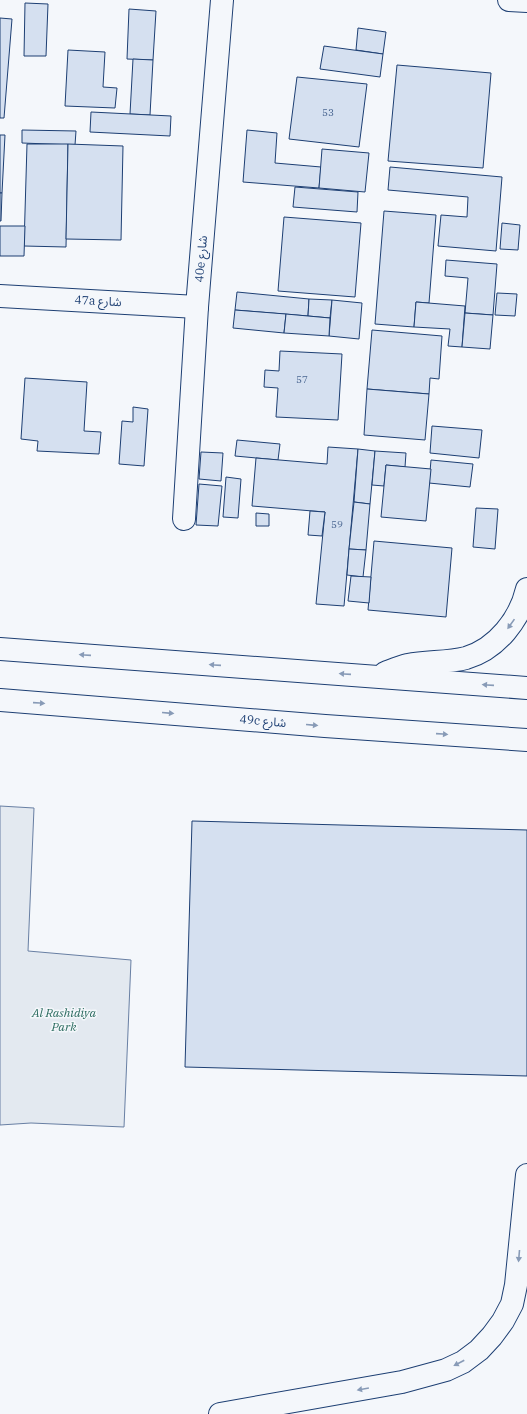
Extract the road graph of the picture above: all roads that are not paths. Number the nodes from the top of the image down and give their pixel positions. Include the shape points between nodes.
1 (222, 0) edge
2 (509, 0) edge
3 (527, 1) edge
4 (0, 296) edge
5 (197, 307) junction
6 (184, 519) dead end
7 (527, 589) edge
8 (0, 649) edge
9 (62, 654) junction
10 (0, 659) edge
11 (375, 677) junction
12 (527, 688) edge
13 (0, 700) edge
14 (527, 740) edge
15 (527, 1175) edge
16 (220, 1414) edge

1 - 5 main road, 40e شارع
2 - 3 main road
4 - 5 main road, 47a شارع
5 - 6 main road, 40e شارع
7 -> 11 main road via 519,612 509,628 496,642 482,651 467,658 408,665
8 - 9 main road
9 - 10 main road
11 -> 9 main road
12 -> 11 main road
13 -> 14 main road, 49c شارع
15 -> 16 main road via 512,1304 492,1336 463,1362 446,1370 402,1382

